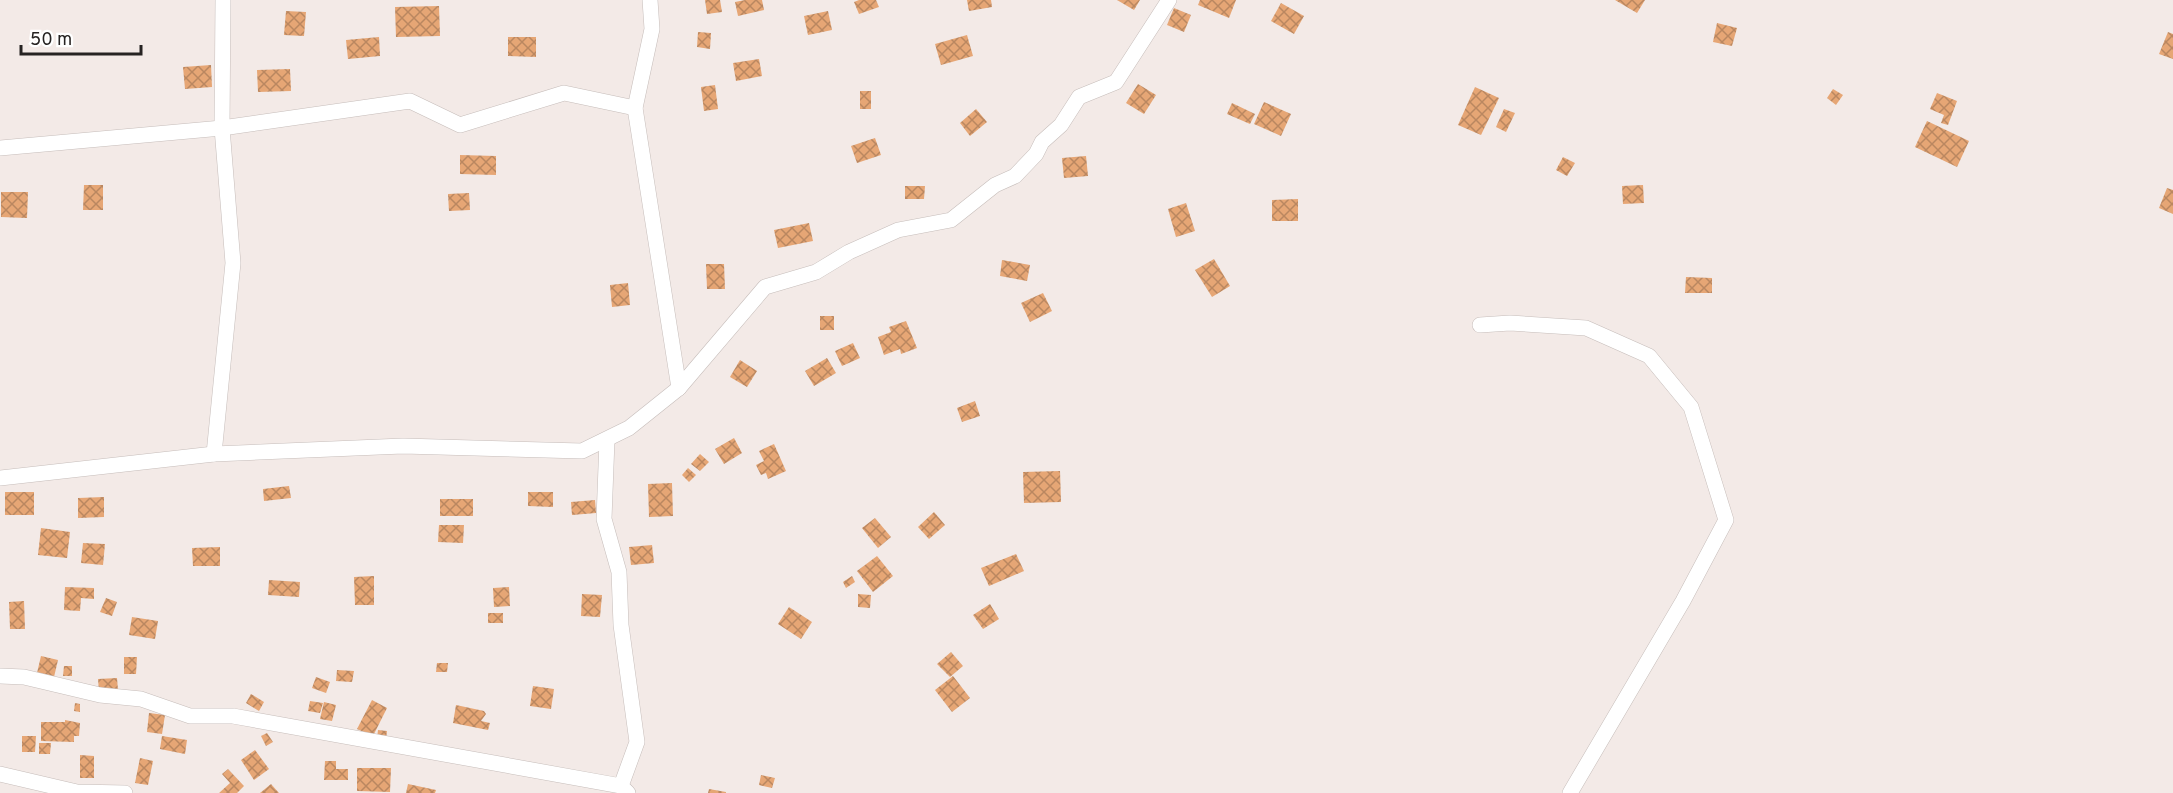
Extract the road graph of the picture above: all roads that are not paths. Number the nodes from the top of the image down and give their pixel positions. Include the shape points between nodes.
1 (223, 0) edge
2 (650, 0) edge
3 (1169, 0) edge
4 (635, 108) junction
5 (222, 128) junction
6 (0, 148) edge
7 (1480, 325) dead end
8 (680, 388) junction
9 (608, 440) junction
10 (214, 454) junction
11 (0, 478) edge
12 (0, 676) edge
13 (0, 774) edge
14 (624, 789) edge
15 (125, 793) edge
16 (1570, 793) edge

1 - 5 street
2 - 4 street via 652,29
3 - 8 street via 1116,82 1079,97 1061,126 1042,142 1015,176 995,185 951,220 898,230 816,272 765,287
4 - 5 street via 564,93 460,125 410,101
4 - 8 street
5 - 6 street
5 - 10 street via 233,263
7 - 16 street via 1586,328 1648,356 1691,407 1726,520
8 - 9 street
9 - 10 street via 582,451 403,446
9 - 14 street via 604,519 619,572 621,625 637,742
10 - 11 street
12 - 14 street via 141,699 190,716 232,716
13 - 15 street via 77,792

